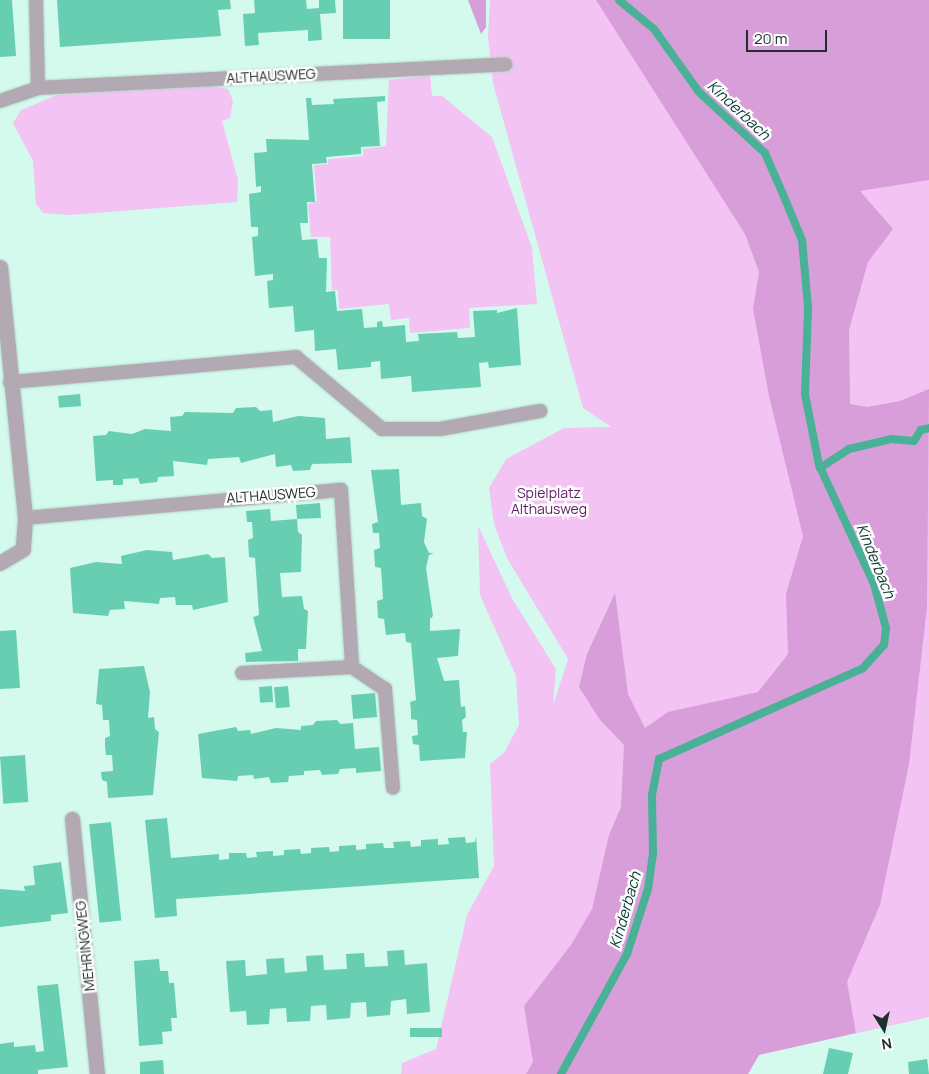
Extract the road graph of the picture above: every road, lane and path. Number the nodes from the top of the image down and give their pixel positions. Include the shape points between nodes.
1 (36, 0) edge
2 (505, 64) dead end
3 (38, 88) junction
4 (0, 101) edge
5 (0, 267) edge
6 (10, 382) junction
7 (540, 411) dead end
8 (25, 518) junction
9 (0, 563) edge
10 (352, 667) junction
11 (242, 673) dead end
12 (393, 788) dead end
13 (72, 819) dead end
14 (97, 1074) edge

1 - 3 lane
2 - 3 lane, ALTHAUSWEG
3 - 4 lane, ALTHAUSWEG
5 - 6 street via 8,322
6 - 7 lane via 296,357 382,429 440,429
6 - 8 street
8 - 9 street via 23,549
8 - 10 lane, ALTHAUSWEG via 341,490
10 - 11 lane
10 - 12 lane via 385,690
13 - 14 street, MEHRINGWEG

